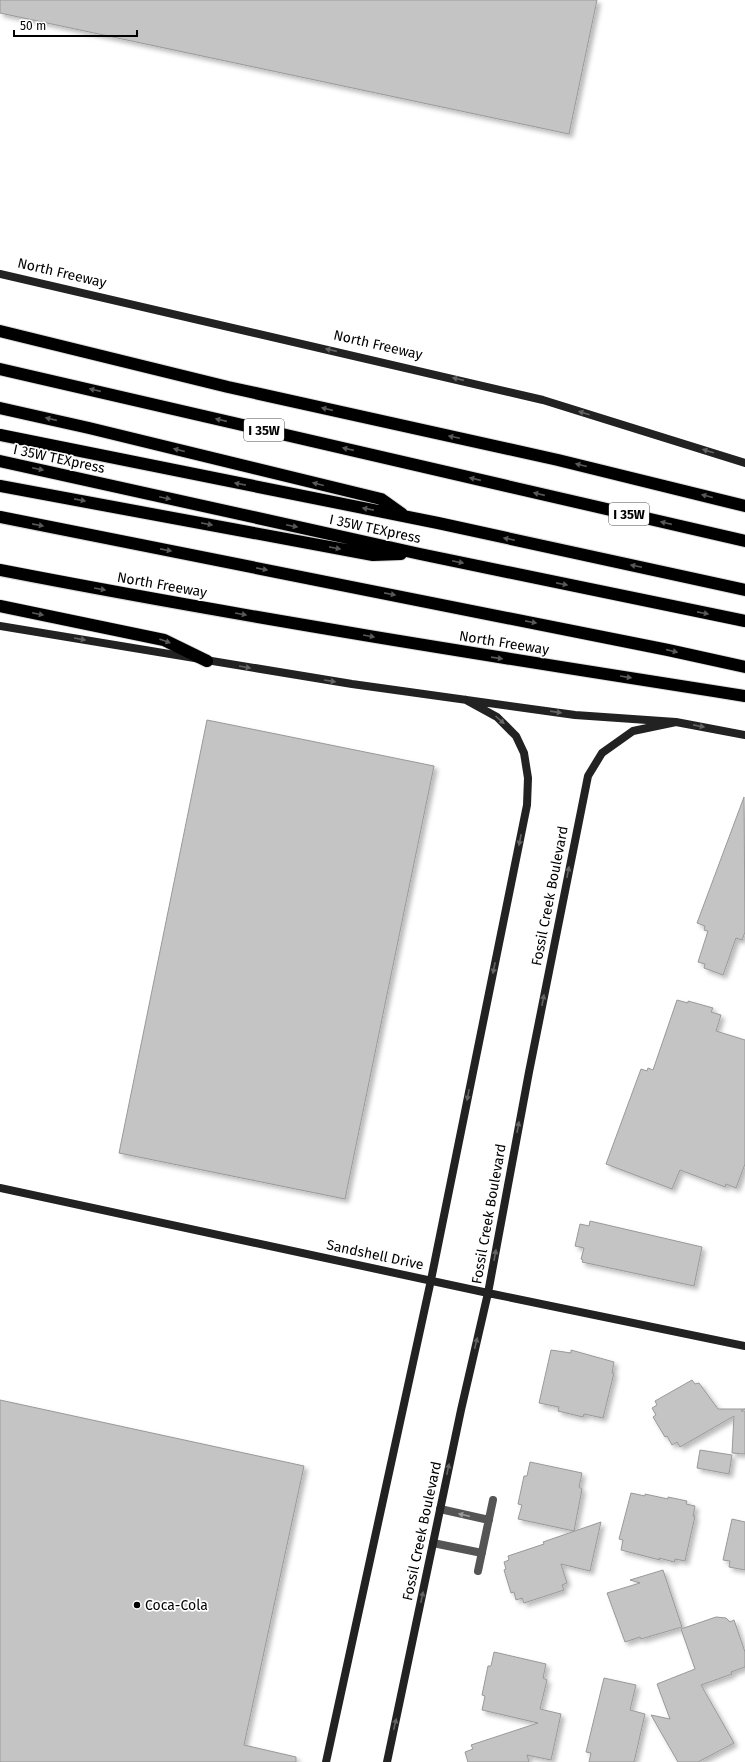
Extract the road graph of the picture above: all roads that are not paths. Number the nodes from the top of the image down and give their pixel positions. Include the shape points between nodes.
1 (0, 274) edge
2 (0, 331) edge
3 (0, 369) edge
4 (0, 408) edge
5 (0, 435) edge
6 (0, 461) edge
7 (745, 463) edge
8 (0, 486) edge
9 (745, 506) edge
10 (406, 517) junction
11 (0, 518) edge
12 (745, 541) edge
13 (420, 554) junction
14 (0, 570) edge
15 (745, 590) edge
16 (0, 606) edge
17 (745, 621) edge
18 (0, 626) edge
19 (207, 661) junction
20 (745, 667) edge
21 (745, 696) edge
22 (466, 700) junction
23 (676, 722) junction
24 (745, 735) edge
25 (0, 1188) edge
26 (431, 1280) junction
27 (488, 1294) junction
28 (745, 1346) edge
29 (493, 1500) dead end
30 (440, 1509) junction
31 (489, 1520) junction
32 (433, 1543) junction
33 (482, 1553) junction
34 (478, 1571) dead end
35 (326, 1762) edge
36 (386, 1762) edge

7 -> 1 main road, North Freeway via 543,400
9 -> 2 highway via 558,460 228,387
12 -> 3 highway, I 35W
10 -> 4 highway via 381,499
10 -> 5 highway, I 35W TEXpress
6 -> 13 highway, I 35W TEXpress
8 -> 13 highway via 373,555
15 -> 10 highway, I 35W TEXpress
11 -> 20 highway
13 -> 17 highway, I 35W TEXpress
14 -> 21 highway, North Freeway via 202,608 484,656
16 -> 19 highway via 164,640
18 -> 19 main road
19 -> 22 main road
22 -> 23 main road via 575,715
22 -> 26 main road via 497,717 516,736 524,754 528,778 527,805
23 -> 24 main road
27 -> 23 main road, Fossil Creek Boulevard via 588,776 602,753 633,732
25 - 26 main road, Sandshell Drive
26 - 27 main road, Sandshell Drive
26 - 35 main road
27 - 28 main road, Sandshell Drive
30 -> 27 main road, Fossil Creek Boulevard
29 - 31 street
31 -> 30 street
30 - 32 main road, Fossil Creek Boulevard
31 - 33 street
32 - 33 street
36 -> 32 main road, Fossil Creek Boulevard
33 - 34 street

